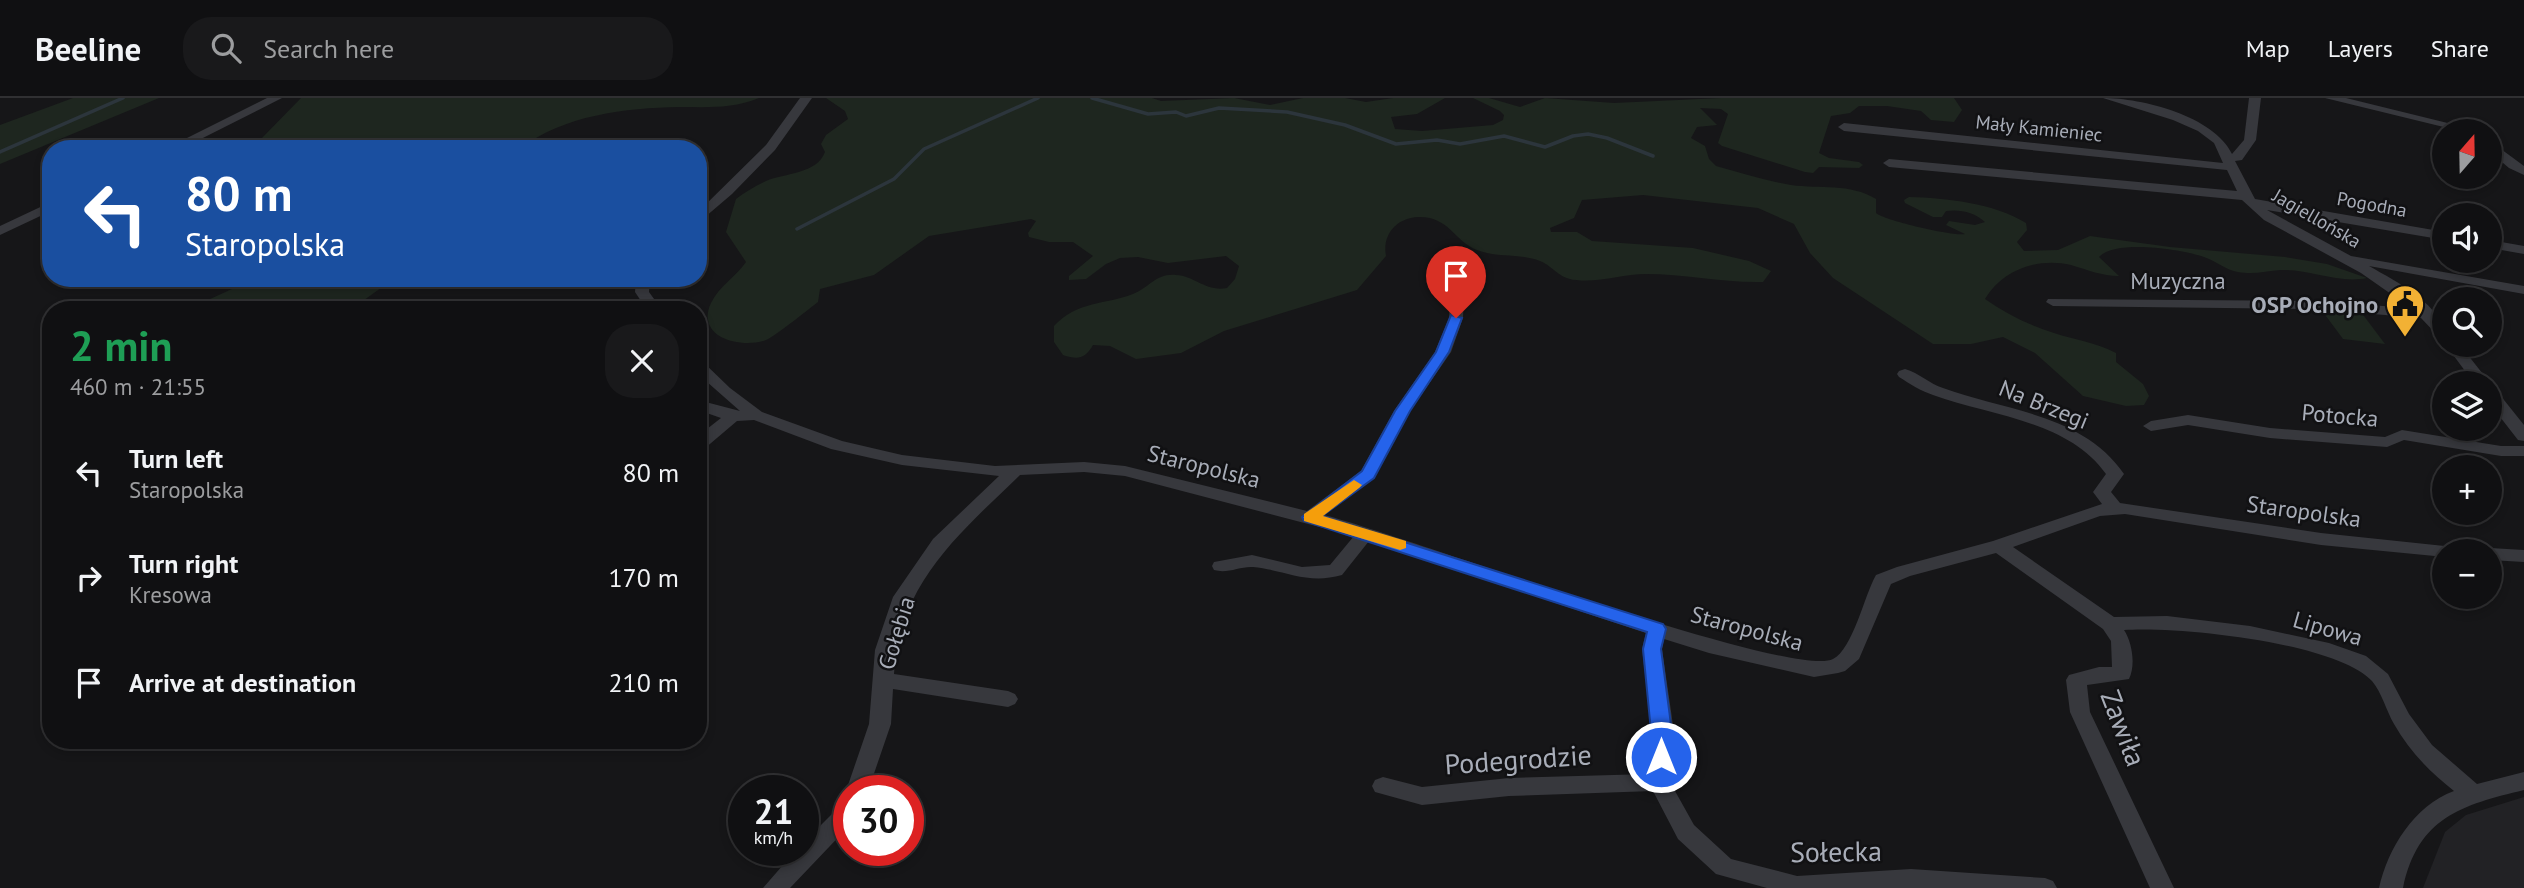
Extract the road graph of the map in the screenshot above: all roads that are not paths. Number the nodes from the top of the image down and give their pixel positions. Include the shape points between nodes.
1 (276, 98) edge
2 (806, 98) edge
3 (2109, 98) edge
4 (2255, 98) edge
5 (2331, 98) edge
6 (2432, 121) edge
7 (1844, 127) dead end
8 (190, 140) edge
9 (2502, 155) edge
10 (1889, 163) dead end
11 (2228, 163) junction
12 (2524, 171) edge
13 (2248, 200) junction
14 (42, 210) edge
15 (707, 210) edge
16 (0, 231) edge
17 (2432, 234) edge
18 (2502, 246) edge
19 (2524, 250) edge
20 (2344, 257) junction
21 (1458, 273) dead end
22 (2524, 290) edge
23 (2053, 302) dead end
24 (2429, 314) junction
25 (2432, 318) edge
26 (2461, 357) edge
27 (2473, 371) edge
28 (707, 374) edge
29 (1905, 374) dead end
30 (707, 408) edge
31 (2502, 408) edge
32 (756, 415) junction
33 (733, 416) junction
34 (2151, 426) dead end
35 (2524, 436) edge
36 (707, 438) edge
37 (2524, 451) edge
38 (1023, 470) junction
39 (2116, 509) junction
40 (1310, 517) junction
41 (1366, 533) junction
42 (1999, 546) junction
43 (2432, 550) edge
44 (2502, 555) edge
45 (2524, 556) edge
46 (1221, 566) dead end
47 (2110, 624) junction
48 (1657, 629) junction
49 (882, 680) junction
50 (1008, 699) dead end
51 (862, 775) edge
52 (2524, 781) edge
53 (1659, 782) junction
54 (1383, 786) dead end
55 (2472, 792) junction
56 (833, 828) edge
57 (775, 888) edge
58 (2046, 888) edge
59 (2162, 888) edge
60 (2391, 888) edge

1 - 8 street
2 - 15 street via 776,143
3 - 11 street, Jagiellońska via 2202,128 2222,143
4 - 11 street via 2250,140
5 - 6 street
7 - 11 street, Mały Kamieniec
9 - 12 street
10 - 13 street, Pogodna
11 - 13 street, Jagiellońska
13 - 17 street, Pogodna
13 - 20 street, Jagiellońska via 2291,230
14 - 16 street
18 - 19 street
20 - 22 street
20 - 24 street, Jagiellońska
21 - 40 street via 1456,318 1443,352 1402,411 1368,474
23 - 24 street, Muzyczna via 2313,305
24 - 25 street, Jagiellońska
26 - 27 street
28 - 32 street
29 - 39 street, Na Brzegi via 1936,391 2020,414 2107,458 2115,474 2102,492
30 - 33 street
31 - 35 street
32 - 33 street
32 - 38 street, Staropolska via 837,445 902,460
33 - 36 street
34 - 37 street, Potocka via 2188,421 2387,442 2402,435
38 - 40 street, Staropolska via 1084,467 1125,471
38 - 49 street, Gołębia via 939,543 903,597
39 - 42 street, Staropolska via 2073,518
39 - 43 street, Staropolska via 2164,512 2321,540
40 - 41 street, Staropolska
41 - 46 street via 1335,571 1302,573 1252,561
41 - 48 street, Staropolska
42 - 47 street
42 - 48 street, Staropolska via 1883,580 1852,654 1838,666 1814,670 1762,660
44 - 45 street
47 - 55 street, Lipowa via 2166,620 2352,657 2378,674 2425,753
47 - 59 street, Zawiła via 2121,640 2122,674 2076,680 2080,712
48 - 53 street via 1652,649 1663,732
49 - 50 street
49 - 51 street, Gołębia via 880,724
52 - 55 street
53 - 54 street, Podegrodzie via 1509,787 1422,796
53 - 58 street, Sołecka via 1686,832 1724,867 1797,886 1911,878
55 - 60 street via 2430,813 2409,842
56 - 57 street

